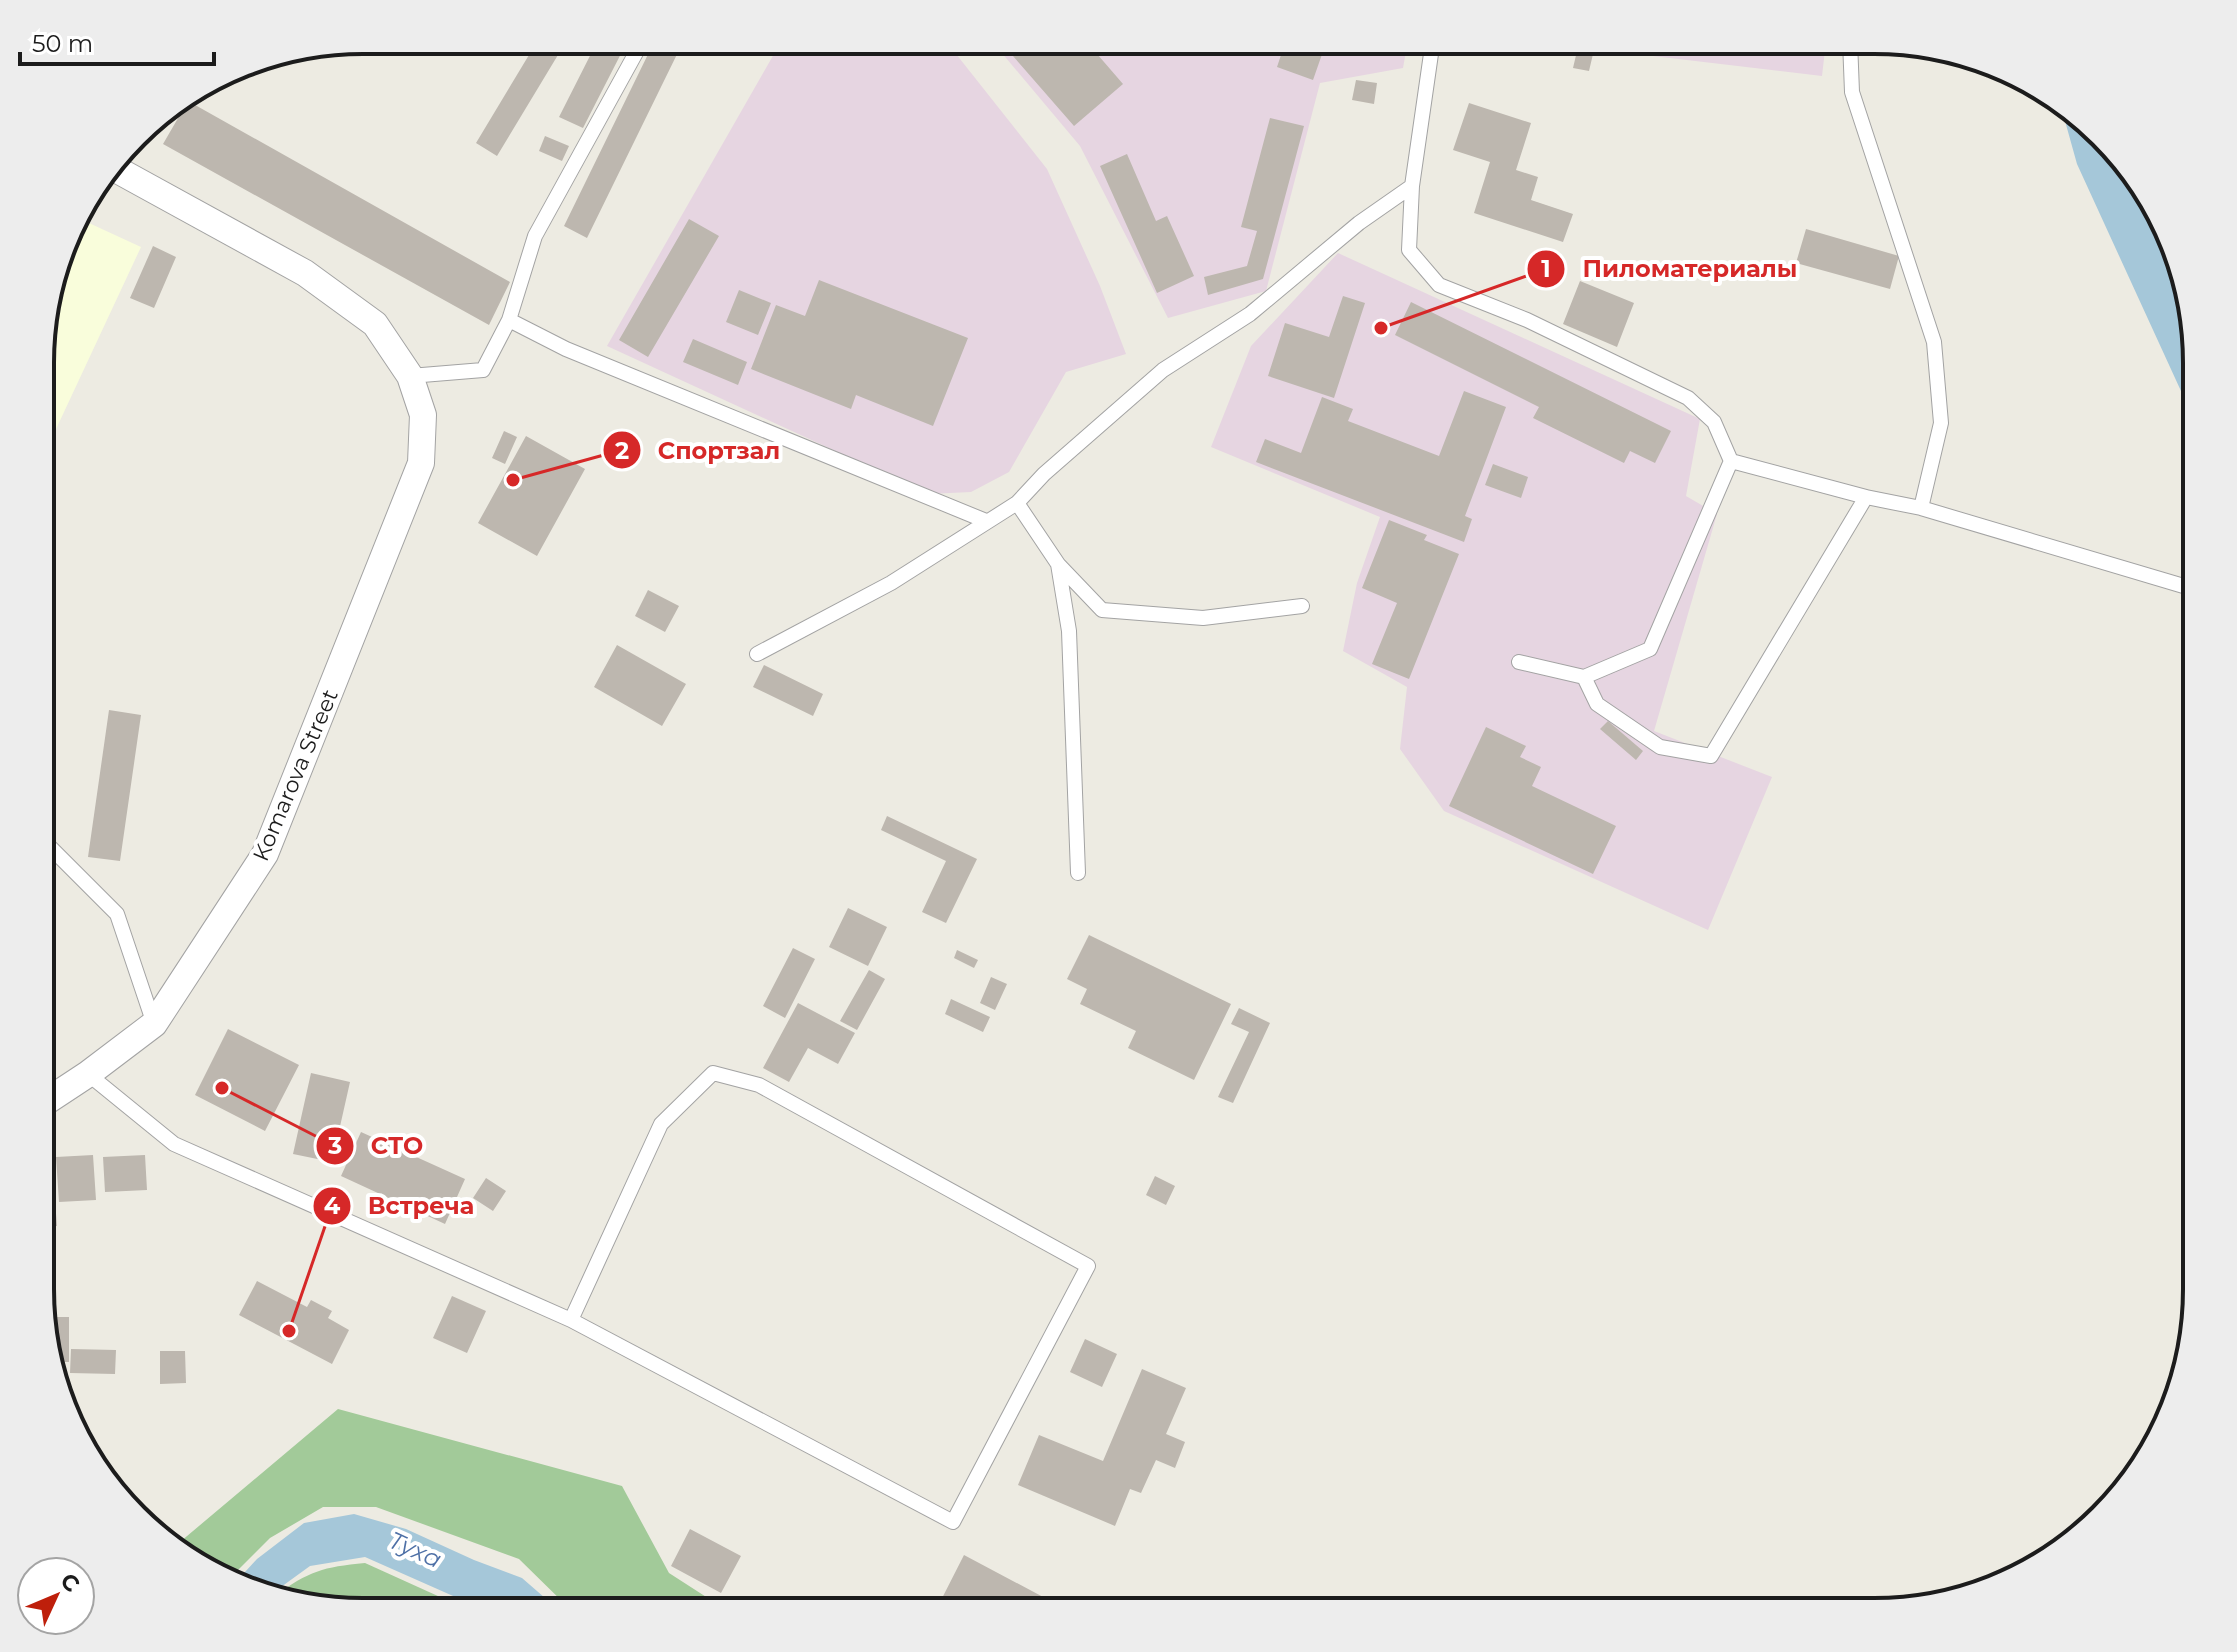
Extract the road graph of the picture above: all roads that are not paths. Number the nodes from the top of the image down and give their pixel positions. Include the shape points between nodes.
1 (635, 54) edge
2 (1431, 54) edge
3 (1851, 54) edge
4 (121, 172) edge
5 (1412, 186) junction
6 (509, 320) junction
7 (410, 376) junction
8 (1731, 461) junction
9 (1866, 497) junction
10 (1017, 503) junction
11 (1921, 508) junction
12 (986, 521) junction
13 (1058, 564) junction
14 (2183, 586) edge
15 (1302, 606) dead end
16 (757, 654) dead end
17 (1519, 662) dead end
18 (1584, 677) junction
19 (54, 851) edge
20 (1078, 873) dead end
21 (154, 1024) junction
22 (88, 1074) junction
23 (54, 1096) edge
24 (571, 1320) junction

1 - 6 lane via 535,236
2 - 5 lane
3 - 11 lane via 1852,92 1934,342 1941,423
4 - 7 street, Komarova Street via 305,273 375,324
5 - 8 lane via 1409,250 1439,285 1527,320 1688,398 1714,422
5 - 10 lane via 1250,314 1163,370
6 - 7 lane via 483,370
6 - 12 lane via 566,349
7 - 21 street, Komarova Street via 423,415 421,463 265,854
8 - 9 lane
8 - 18 lane via 1650,649
9 - 11 lane
9 - 18 lane via 1711,756 1660,747 1597,704
10 - 12 lane
10 - 13 lane
11 - 14 lane
12 - 16 lane via 891,583
13 - 15 lane via 1102,610 1203,618
13 - 20 lane via 1069,631
17 - 18 lane
19 - 21 lane via 117,914
21 - 22 street, Komarova Street
22 - 23 street, Komarova Street
22 - 24 lane via 174,1144
24 - 24 lane via 661,1124 713,1073 759,1085 1088,1266 953,1522

